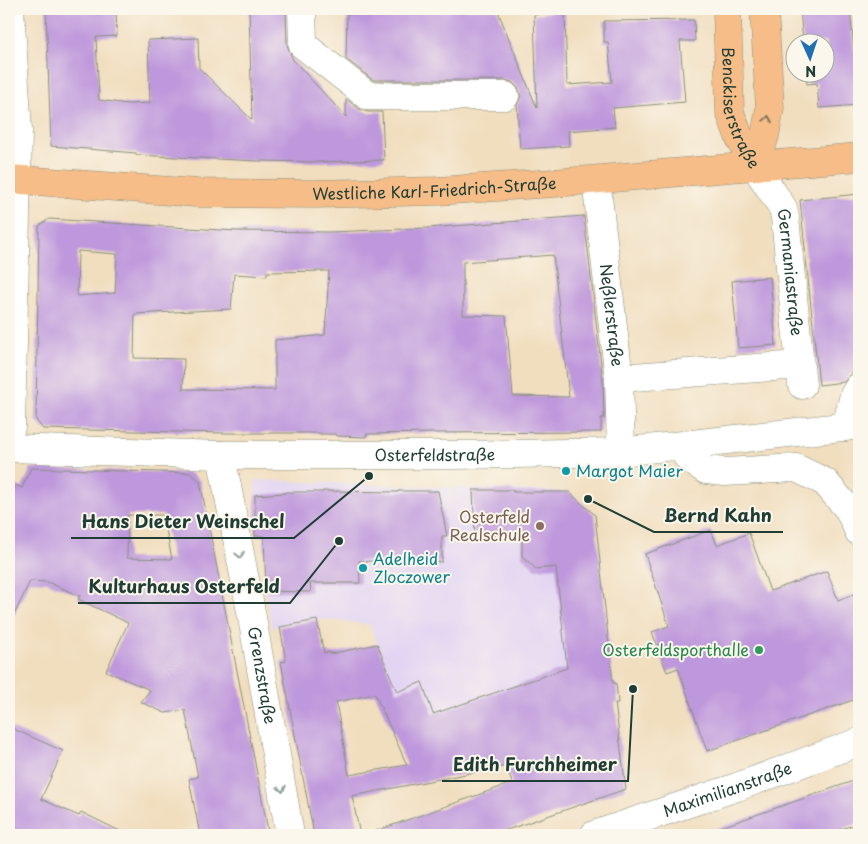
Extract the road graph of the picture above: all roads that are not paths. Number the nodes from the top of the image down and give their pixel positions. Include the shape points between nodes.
1 (10, 9) edge
2 (302, 9) edge
3 (726, 9) edge
4 (764, 9) edge
5 (505, 96) dead end
6 (859, 157) edge
7 (756, 166) junction
8 (13, 179) edge
9 (596, 180) junction
10 (619, 378) junction
11 (859, 387) edge
12 (853, 426) edge
13 (9, 434) edge
14 (680, 446) junction
15 (9, 448) edge
16 (621, 452) junction
17 (221, 455) junction
18 (859, 532) edge
19 (859, 742) edge
20 (290, 835) edge
21 (594, 835) edge

1 - 8 street via 18,131
2 - 5 street via 303,45 368,96
3 - 7 main road, Benckiserstraße via 730,112 740,139
7 -> 4 main road, Benckiserstraße via 770,108
6 - 7 main road, Westliche Karl-Friedrich-Straße
7 - 9 main road, Westliche Karl-Friedrich-Straße
7 - 10 street, Germaniastraße via 783,208 801,375
8 - 9 main road, Westliche Karl-Friedrich-Straße via 197,193 315,194 438,191
8 - 13 street
9 - 10 street, Neßlerstraße
10 - 16 street, Neßlerstraße
11 - 12 street via 854,395
12 - 14 street, Osterfeldstraße
14 - 16 street, Osterfeldstraße
14 - 18 street via 689,459 706,470 796,468 825,482 849,510
15 - 17 street, Osterfeldstraße
16 - 17 street, Osterfeldstraße
17 -> 20 street, Grenzstraße
19 - 21 street, Maximilianstraße

